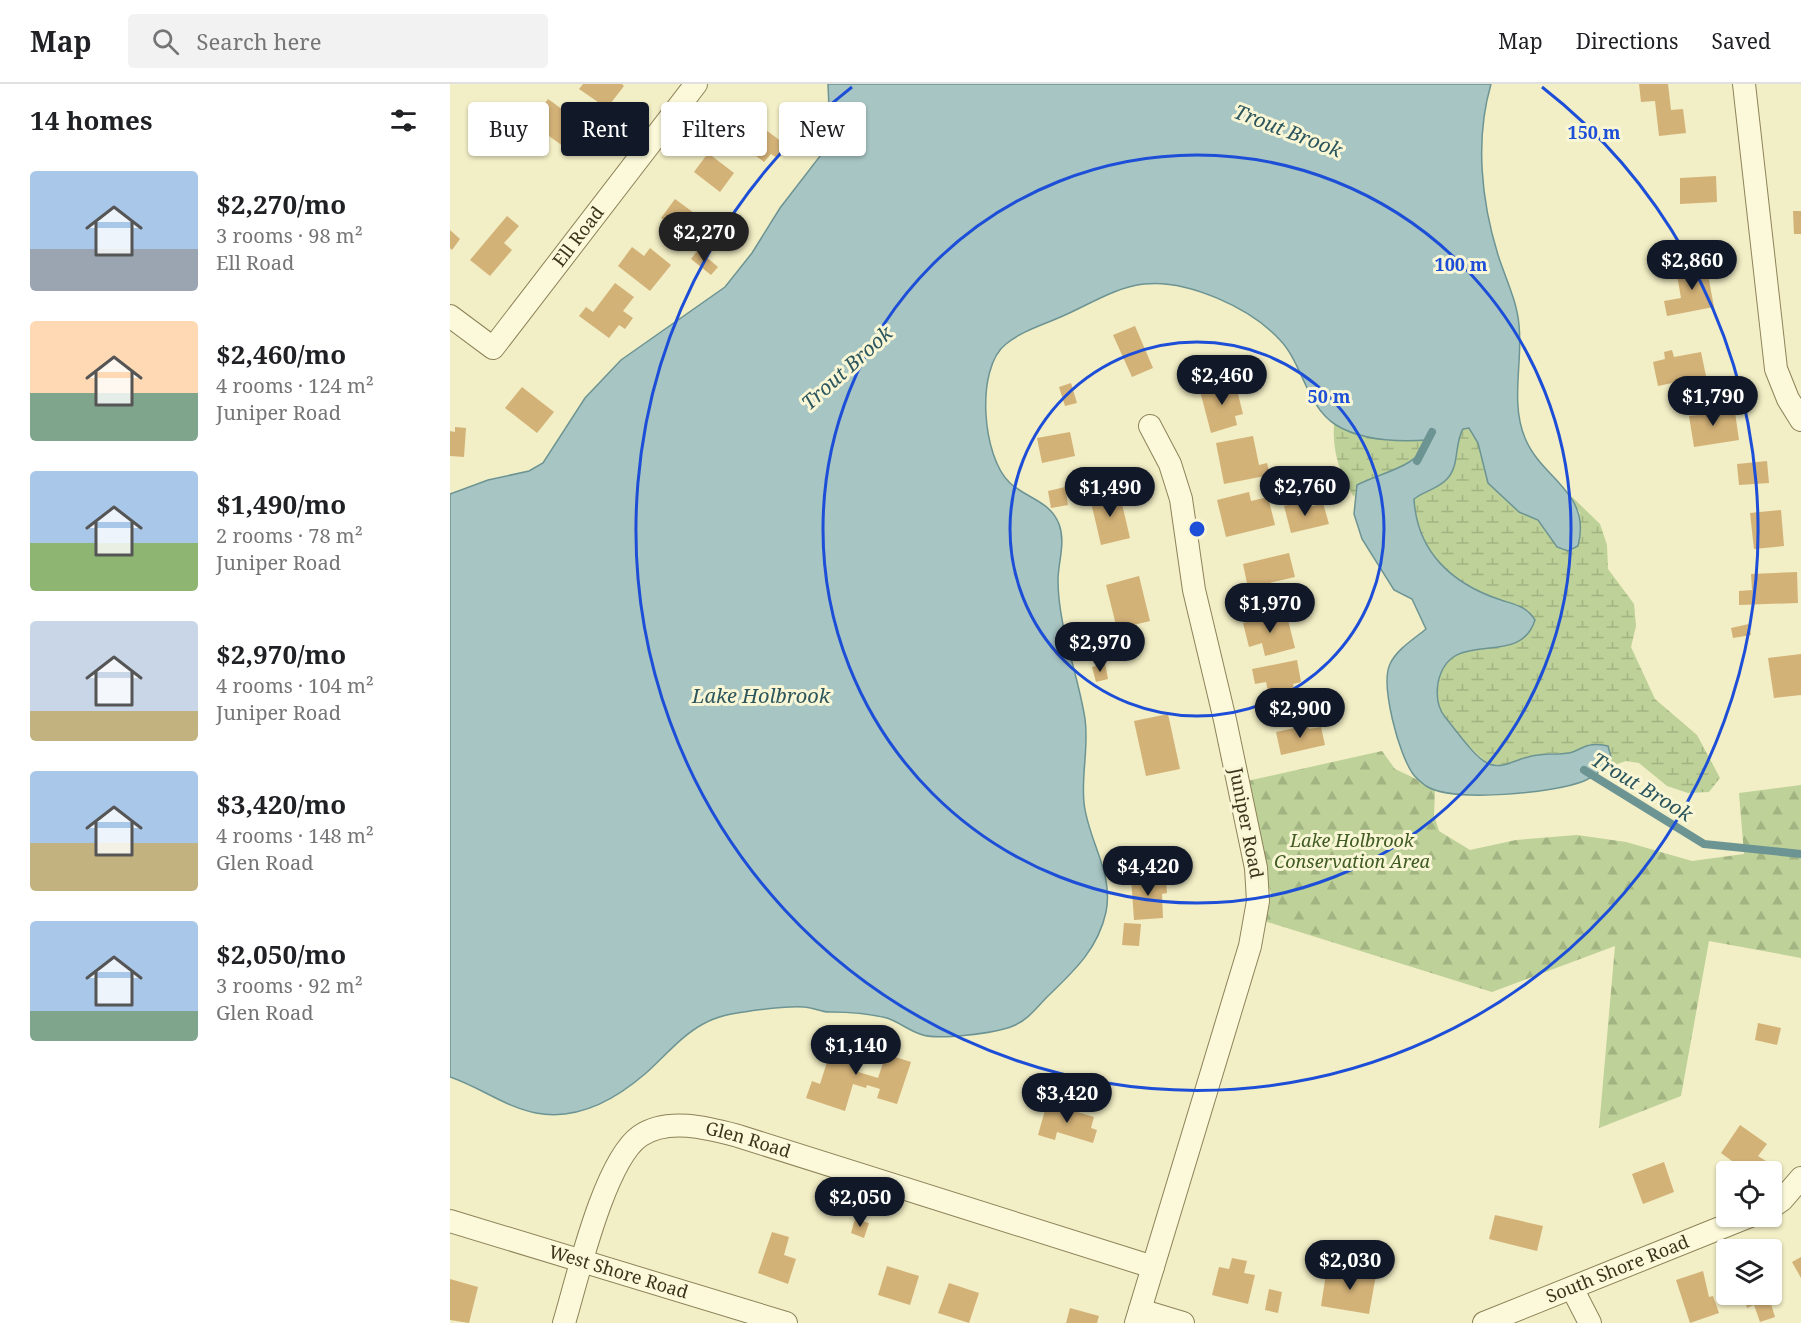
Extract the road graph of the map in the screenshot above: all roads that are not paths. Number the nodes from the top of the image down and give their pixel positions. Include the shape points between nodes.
1 (696, 84) edge
2 (1744, 84) edge
3 (450, 316) edge
4 (1801, 420) edge
5 (1150, 426) dead end
6 (1801, 1178) edge
7 (1782, 1200) edge
8 (450, 1221) edge
9 (1723, 1227) edge
10 (583, 1262) junction
11 (1153, 1267) junction
12 (1572, 1288) junction
13 (1138, 1317) edge
14 (564, 1323) edge
15 (786, 1323) edge
16 (1183, 1323) edge
17 (1484, 1323) edge
18 (1590, 1323) edge

1 - 3 street, Ell Road via 494,348
2 - 4 street via 1776,369
5 - 11 street, Juniper Road via 1170,464 1181,500 1194,590 1258,885 1254,932
6 - 7 street
8 - 10 street, West Shore Road
9 - 12 street, South Shore Road
10 - 11 street, Glen Road via 612,1177 630,1145 651,1131 681,1126 738,1136
10 - 14 street, Glen Road
10 - 15 street, West Shore Road
11 - 13 street, Juniper Road
12 - 17 street, South Shore Road
12 - 18 street
13 - 16 street

